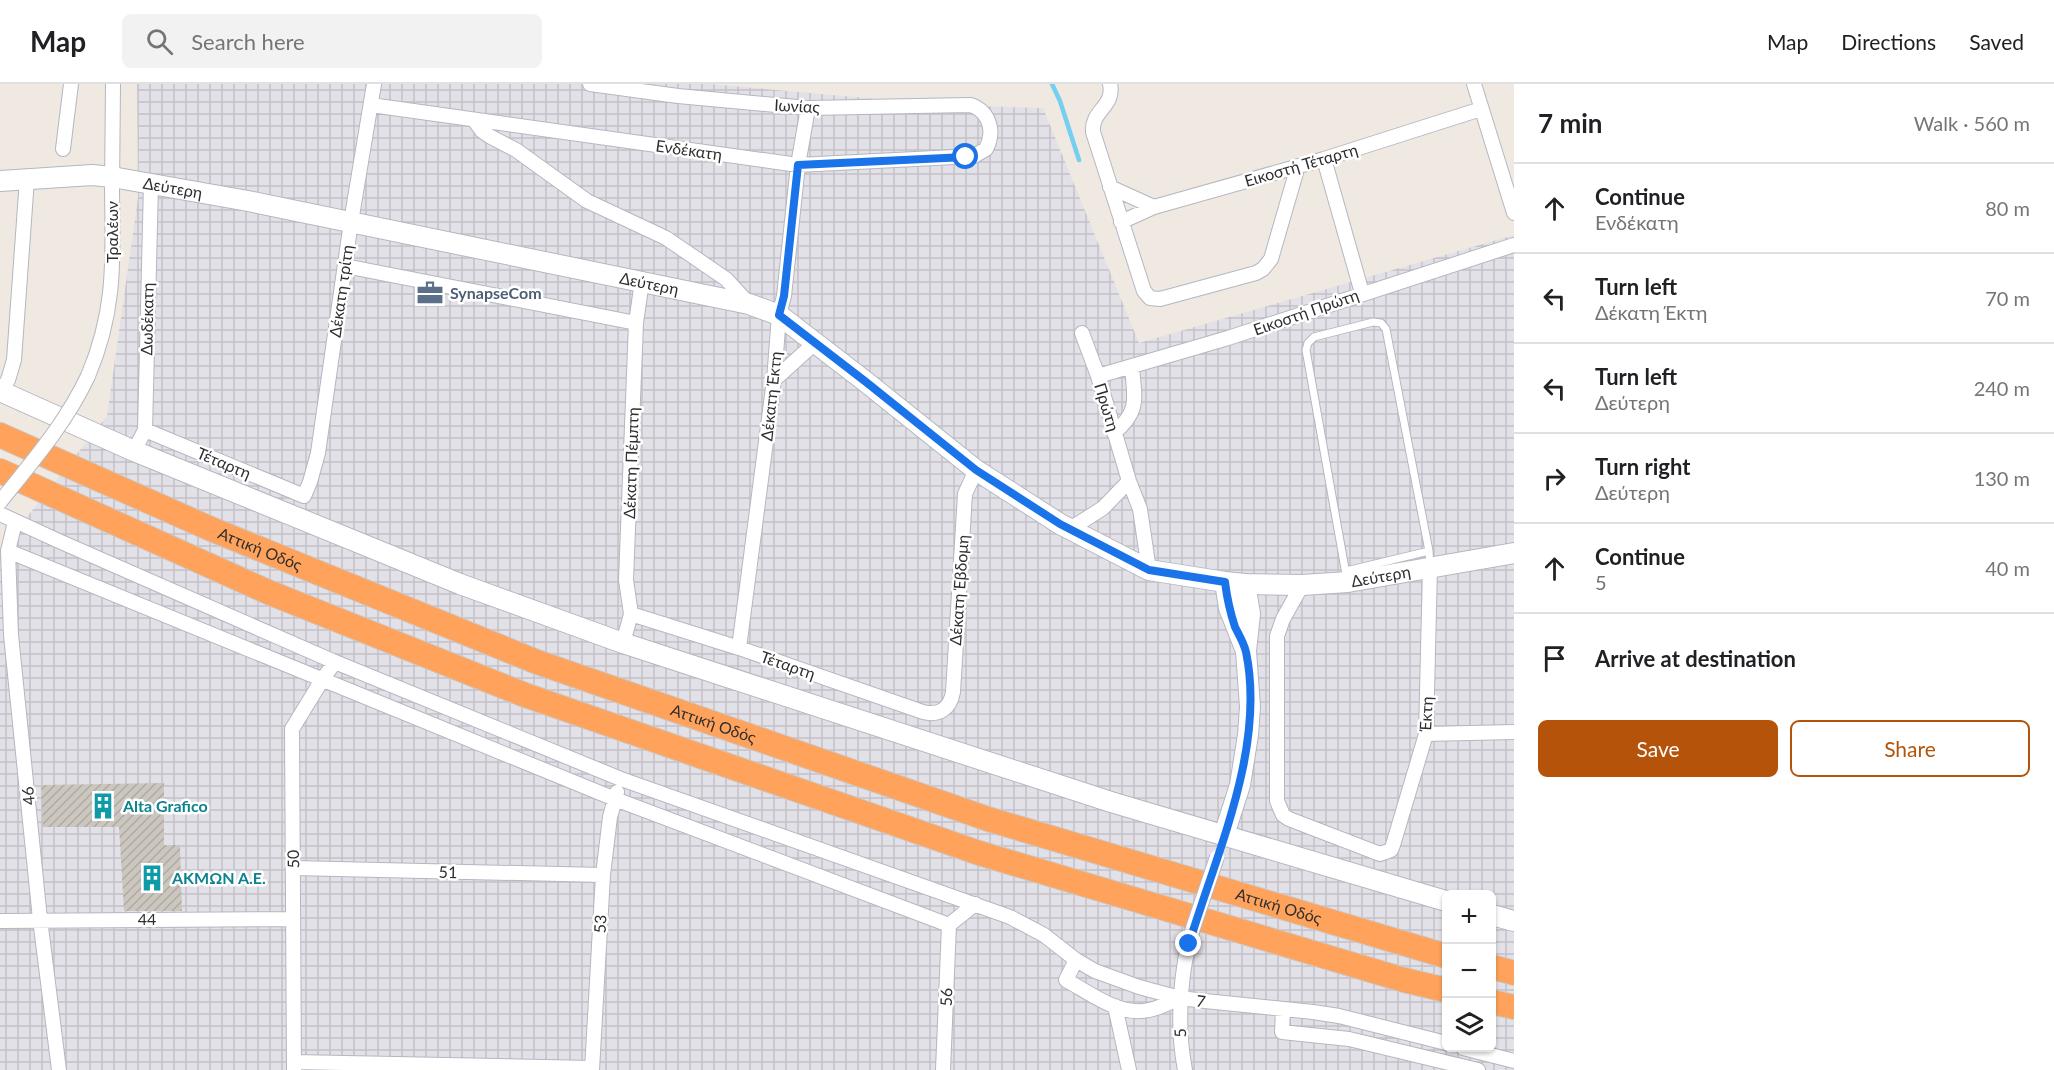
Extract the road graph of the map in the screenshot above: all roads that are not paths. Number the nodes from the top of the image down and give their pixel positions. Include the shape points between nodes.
1 (71, 84) edge
2 (113, 84) edge
3 (374, 84) edge
4 (590, 84) edge
5 (1110, 84) edge
6 (1474, 84) edge
7 (371, 105) junction
8 (808, 108) junction
9 (1481, 109) junction
10 (474, 120) junction
11 (990, 130) joint
12 (63, 149) dead end
13 (1324, 159) junction
14 (798, 165) junction
15 (1298, 166) junction
16 (112, 177) junction
17 (27, 179) junction
18 (0, 181) edge
19 (151, 184) junction
20 (1110, 187) junction
21 (1154, 207) junction
22 (1514, 213) edge
23 (351, 222) junction
24 (1121, 222) junction
25 (1514, 245) edge
26 (345, 266) junction
27 (642, 281) junction
28 (1362, 293) junction
29 (749, 304) junction
30 (779, 315) junction
31 (636, 323) junction
32 (1082, 333) dead end
33 (815, 343) junction
34 (1132, 366) junction
35 (1098, 376) junction
36 (774, 380) junction
37 (0, 391) edge
38 (145, 430) junction
39 (1114, 433) junction
40 (0, 435) edge
41 (134, 452) junction
42 (976, 470) junction
43 (0, 471) edge
44 (1129, 481) junction
45 (304, 496) joint
46 (0, 502) edge
47 (0, 514) edge
48 (15, 522) junction
49 (1070, 529) junction
50 (8, 551) junction
51 (1514, 553) edge
52 (1430, 560) junction
53 (1149, 570) junction
54 (1347, 577) junction
55 (1225, 582) junction
56 (1245, 584) junction
57 (1302, 585) junction
58 (631, 614) junction
59 (6, 636) edge
60 (623, 643) junction
61 (739, 648) junction
62 (1246, 651) junction
63 (336, 662) junction
64 (322, 680) junction
65 (945, 709) joint
66 (1514, 732) edge
67 (1426, 734) junction
68 (621, 779) junction
69 (615, 800) junction
70 (1224, 836) junction
71 (293, 868) junction
72 (603, 875) junction
73 (1442, 900) edge
74 (975, 904) junction
75 (1496, 916) edge
76 (40, 919) junction
77 (293, 919) junction
78 (0, 921) edge
79 (1514, 921) edge
80 (949, 925) junction
81 (1442, 955) edge
82 (1076, 960) junction
83 (1496, 968) edge
84 (1514, 973) edge
85 (1442, 989) edge
86 (1180, 998) junction
87 (1496, 1003) edge
88 (1115, 1006) junction
89 (1514, 1007) edge
90 (1283, 1009) junction
91 (1442, 1042) edge
92 (1477, 1052) edge
93 (1512, 1064) edge
94 (294, 1066) edge
95 (592, 1069) edge
96 (59, 1070) edge
97 (943, 1070) edge
98 (1129, 1070) edge
99 (1185, 1070) edge
100 (1478, 1070) edge

1 - 12 street
2 - 16 street, Τραλέων
3 - 7 street, Δέκατη τρίτη
4 - 8 street, Ιωνίας
5 - 20 street via 1110,99 1092,125
6 - 9 street
7 - 10 street, Ενδέκατη
7 - 23 street, Δέκατη τρίτη
8 - 11 street, Ιωνίας via 971,105 987,116
8 - 14 street, Δέκατη Έκτη
9 - 13 street, Εικοστή Τέταρτη
9 - 22 street
10 - 14 street, Ενδέκατη
10 - 29 street via 482,131 516,150 586,201 666,238 726,279
11 - 14 street, Ενδέκατη via 986,149 974,156
13 - 15 street, Εικοστή Τέταρτη
13 - 28 street
14 - 30 street, Δέκατη Έκτη
15 - 21 street, Εικοστή Τέταρτη
15 - 24 street via 1271,259 1256,273 1160,299 1150,298 1144,291
16 - 17 street, Δεύτερη
16 - 19 street, Δεύτερη
16 - 46 street, Τραλέων, bridge via 113,252 102,340 79,395
17 - 18 street, Δεύτερη
17 - 37 street via 14,360
19 - 23 street, Δεύτερη
19 - 38 street, Δωδέκατη
20 - 21 street
20 - 24 street
21 - 24 street, Εικοστή Τέταρτη
23 - 26 street, Δέκατη τρίτη
23 - 27 street, Δεύτερη
25 - 28 street, Εικοστή Πρώτη
26 - 31 street
26 - 45 street, Δέκατη τρίτη via 318,453
27 - 29 street, Δεύτερη
27 - 31 street, Δέκατη Πέμπτη
28 - 34 street, Εικοστή Πρώτη
29 - 30 street, Δεύτερη
30 - 33 street, Δεύτερη
30 - 36 street, Δέκατη Έκτη
31 - 58 street, Δέκατη Πέμπτη via 626,580
32 - 35 street, Πρώτη
33 - 36 street
33 - 42 street, Δεύτερη
34 - 35 street, Εικοστή Πρώτη
34 - 39 street via 1132,414
35 - 39 street, Πρώτη
36 - 61 street, Δέκατη Έκτη
37 - 41 street
38 - 41 street, Δωδέκατη
38 - 45 street, Τέταρτη
39 - 44 street, Πρώτη
40 - 81 highway, Αττική Οδός via 211,529 537,662 988,819
41 - 60 street via 460,584
42 - 49 street, Δεύτερη
42 - 65 street, Δέκατη Έβδομη via 965,494 953,692
43 - 85 highway, Αττική Οδός via 268,592 525,695 979,854
44 - 49 street via 1103,508
44 - 53 street, Πρώτη via 1140,509
47 - 48 street, 7
48 - 50 street, 46
48 - 63 street, 7
49 - 53 street, Δεύτερη
50 - 59 street, 46
50 - 64 street
51 - 52 street, Δεύτερη
52 - 54 street, Δεύτερη
52 - 54 lane via 1386,329 1373,322 1314,338 1306,350
52 - 67 street, Έκτη
53 - 55 street, Δεύτερη
54 - 57 street, Δεύτερη
55 - 56 street, Δεύτερη
55 - 62 street via 1229,608
56 - 57 street, Δεύτερη
56 - 62 street via 1250,614
57 - 67 street, Έκτη via 1283,619 1276,645 1280,809 1289,819 1374,852 1386,853 1393,845
58 - 60 street, Δέκατη Πέμπτη
58 - 61 street, Τέταρτη
59 - 76 street, 46
60 - 70 street
61 - 65 street, Τέταρτη via 923,712 931,714
62 - 70 street via 1248,735 1240,785
63 - 64 street, 50
63 - 68 street, 7
64 - 69 street
64 - 71 street, 50 via 291,729
66 - 67 street
68 - 69 street, 53
68 - 74 street, 7
69 - 72 street, 53
69 - 80 street
70 - 73 street
70 - 86 street, 5, bridge via 1189,944
71 - 72 street, 51
71 - 77 street, 50
72 - 95 street, 53
74 - 80 street
74 - 82 street, 7 via 1026,924
75 - 79 street
76 - 77 street, 44
76 - 78 street, 44
76 - 96 street, 46
77 - 94 street, 50
80 - 97 street, 56
82 - 86 street, 7 via 1116,979
82 - 88 street via 1066,980
83 - 84 highway
86 - 88 street via 1149,1011
86 - 90 street, 7
86 - 99 street, 5
87 - 89 highway
88 - 98 street
90 - 91 street, 7 via 1339,1016
90 - 100 street via 1282,1032 1349,1039
92 - 93 street
94 - 95 street

